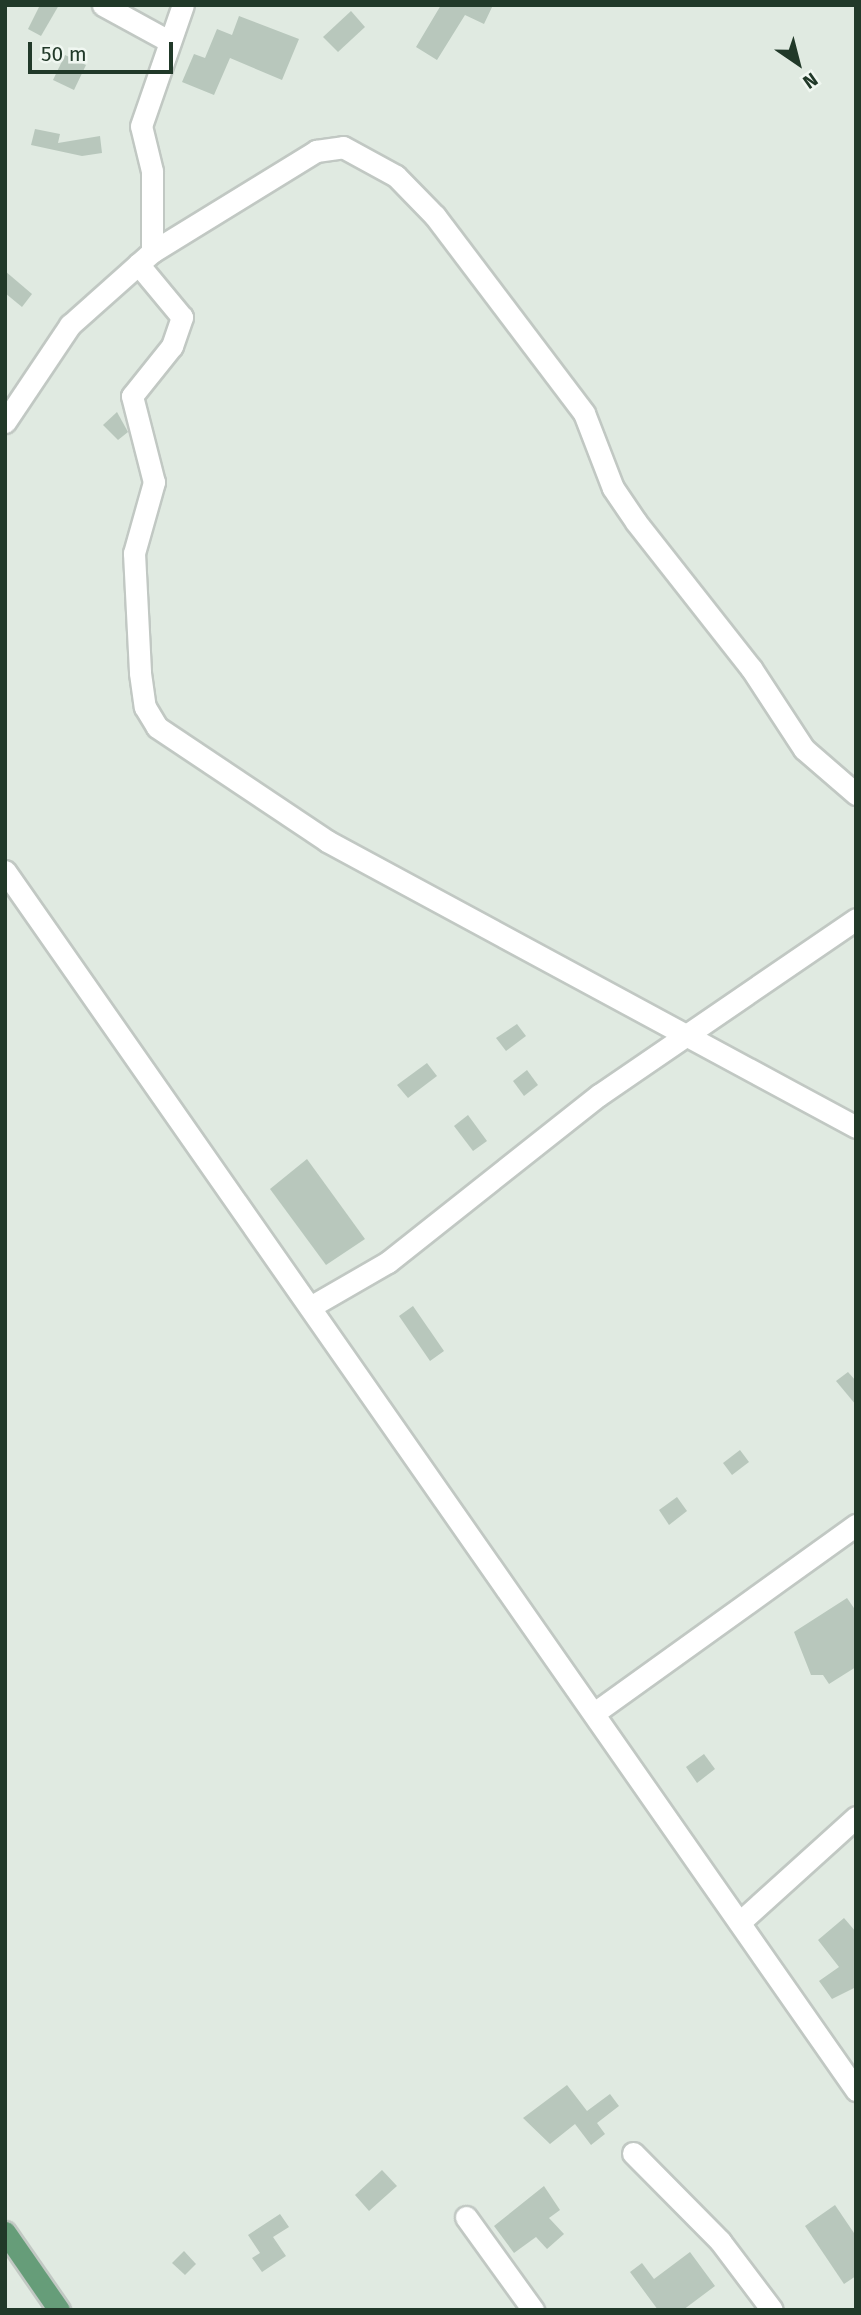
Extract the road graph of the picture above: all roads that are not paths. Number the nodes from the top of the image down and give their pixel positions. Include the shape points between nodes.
1 (103, 5) edge
2 (183, 5) edge
3 (167, 40) junction
4 (145, 258) junction
5 (5, 422) edge
6 (856, 794) edge
7 (5, 871) edge
8 (856, 919) edge
9 (688, 1038) junction
10 (856, 1127) edge
11 (310, 1307) junction
12 (856, 1525) edge
13 (597, 1711) junction
14 (856, 1817) edge
15 (741, 1921) junction
16 (856, 2090) edge
17 (633, 2152) dead end
18 (466, 2217) dead end
19 (5, 2232) edge
20 (59, 2310) edge
21 (533, 2310) edge
22 (772, 2310) edge

1 - 3 street
2 - 3 street
3 - 4 street via 141,126 152,171
4 - 5 street via 71,325
4 - 6 street via 316,151 343,147 396,176 584,413 613,488 710,624 751,668 804,749
4 - 9 street via 182,317 172,345 132,396 154,482 134,553 140,673 145,708 157,727 327,841 524,942
7 - 11 street
8 - 9 street
9 - 10 street via 715,1046
9 - 11 street via 599,1095 396,1256
11 - 13 street
12 - 13 street
13 - 15 street
14 - 15 street
15 - 16 street
17 - 22 street via 720,2241
18 - 21 street
19 - 20 main road

